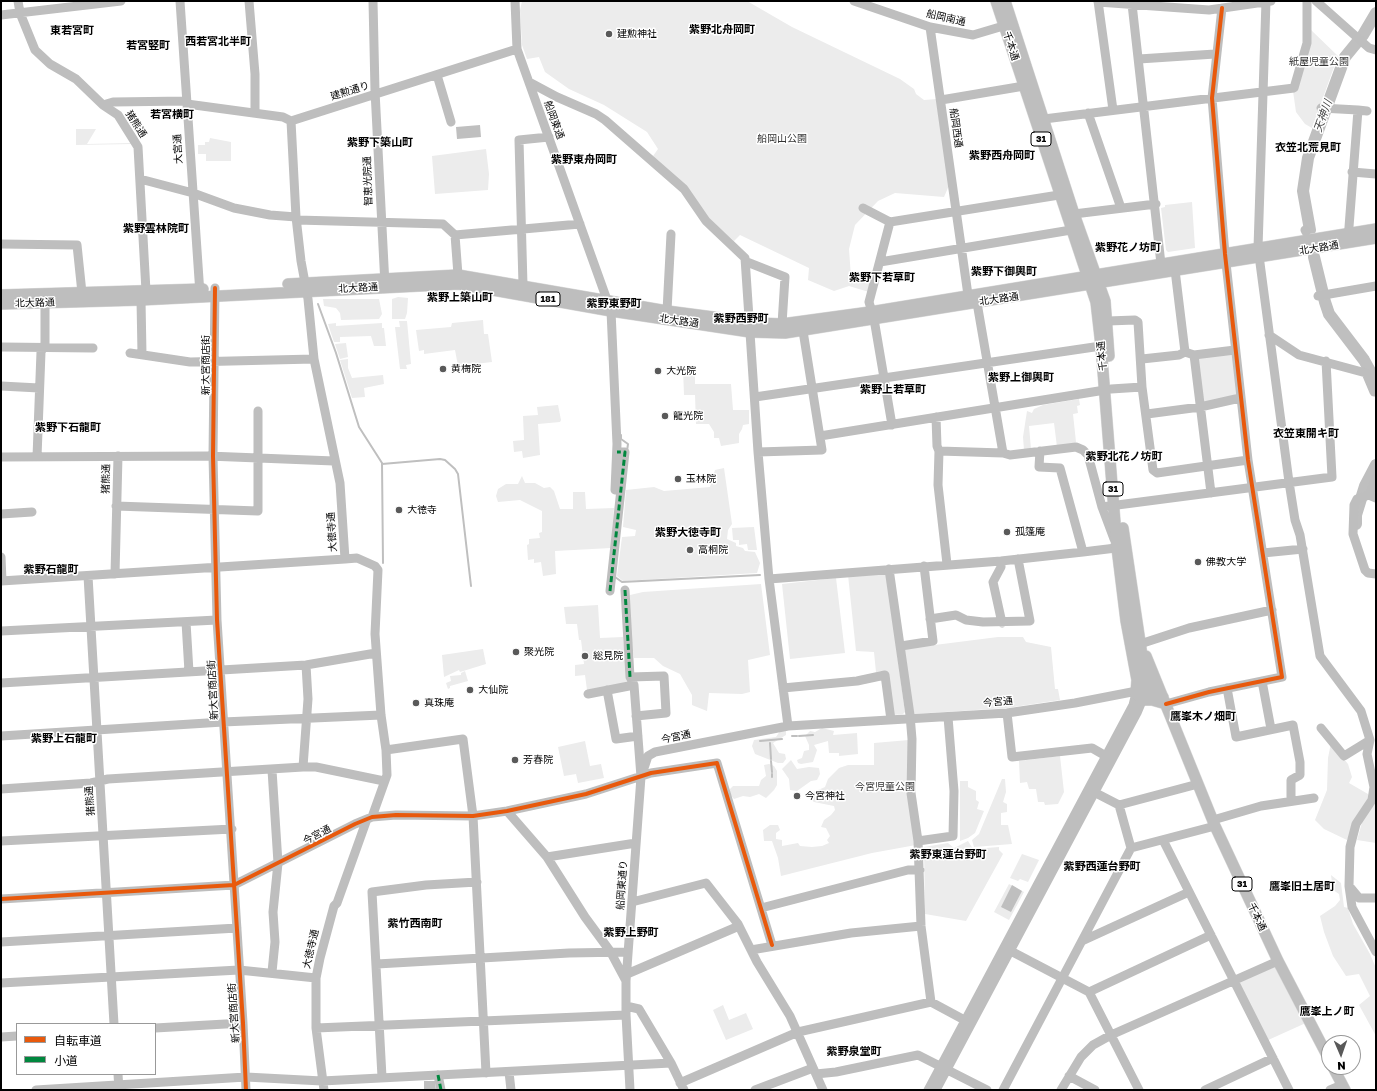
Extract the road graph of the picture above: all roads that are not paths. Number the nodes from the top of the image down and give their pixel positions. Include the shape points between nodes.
1 (18, 1) edge
2 (121, 1) edge
3 (180, 1) edge
4 (249, 1) edge
5 (373, 1) edge
6 (515, 1) edge
7 (854, 1) edge
8 (996, 1) edge
9 (1005, 1) edge
10 (1098, 1) edge
11 (1268, 1) edge
12 (1307, 1) edge
13 (1316, 1) edge
14 (1132, 4) junction
15 (1222, 6) edge
16 (20, 13) junction
17 (1, 15) edge
18 (1008, 24) junction
19 (930, 27) junction
20 (517, 49) junction
21 (1376, 50) edge
22 (1215, 54) junction
23 (1139, 59) junction
24 (437, 75) junction
25 (529, 82) junction
26 (1024, 86) junction
27 (1264, 91) junction
28 (376, 95) junction
29 (1212, 98) junction
30 (941, 100) junction
31 (186, 102) junction
32 (103, 105) junction
33 (1144, 106) junction
34 (1325, 108) dead end
35 (1113, 110) junction
36 (254, 113) junction
37 (1088, 114) junction
38 (291, 121) junction
39 (451, 122) dead end
40 (1040, 122) junction
41 (549, 137) junction
42 (1352, 172) junction
43 (1376, 174) edge
44 (140, 179) junction
45 (192, 193) junction
46 (1059, 195) junction
47 (1156, 204) junction
48 (863, 208) dead end
49 (1121, 208) junction
50 (956, 211) junction
51 (1074, 214) junction
52 (297, 219) junction
53 (381, 222) junction
54 (890, 222) junction
55 (580, 224) junction
56 (1376, 229) edge
57 (521, 230) junction
58 (1071, 230) junction
59 (671, 234) dead end
60 (455, 235) junction
61 (1348, 238) junction
62 (1376, 238) edge
63 (1, 244) edge
64 (962, 248) junction
65 (1258, 253) junction
66 (1225, 258) junction
67 (747, 262) junction
68 (880, 262) junction
69 (1161, 264) junction
70 (1175, 270) junction
71 (458, 275) junction
72 (1094, 279) junction
73 (385, 283) junction
74 (523, 285) junction
75 (1376, 286) edge
76 (306, 287) junction
77 (215, 291) junction
78 (200, 292) junction
79 (82, 293) junction
80 (1, 295) edge
81 (143, 295) junction
82 (1322, 295) dead end
83 (46, 298) junction
84 (973, 298) junction
85 (1, 304) edge
86 (609, 306) junction
87 (667, 311) junction
88 (872, 315) junction
89 (1108, 320) junction
90 (782, 324) junction
91 (750, 327) junction
92 (803, 331) junction
93 (1269, 335) junction
94 (1101, 346) junction
95 (1, 347) edge
96 (44, 347) junction
97 (93, 348) dead end
98 (1235, 350) junction
99 (130, 353) dead end
100 (142, 354) junction
101 (1189, 354) junction
102 (314, 359) junction
103 (1142, 359) junction
104 (1326, 361) junction
105 (214, 362) junction
106 (989, 362) junction
107 (884, 378) junction
108 (1, 386) edge
109 (1142, 387) junction
110 (39, 388) junction
111 (812, 389) junction
112 (1108, 390) junction
113 (1376, 392) edge
114 (755, 397) junction
115 (1240, 398) junction
116 (1200, 407) junction
117 (996, 408) junction
118 (258, 411) dead end
119 (1147, 414) junction
120 (936, 417) junction
121 (892, 425) junction
122 (820, 436) junction
123 (939, 451) junction
124 (1040, 451) junction
125 (758, 452) junction
126 (1003, 453) junction
127 (118, 456) junction
128 (214, 456) junction
129 (1, 457) edge
130 (37, 457) junction
131 (258, 458) junction
132 (1248, 460) junction
133 (334, 461) junction
134 (1207, 466) junction
135 (1376, 478) edge
136 (1289, 482) junction
137 (1253, 487) junction
138 (1210, 493) junction
139 (1367, 497) edge
140 (1118, 505) junction
141 (116, 506) junction
142 (1102, 507) junction
143 (215, 509) junction
144 (32, 512) dead end
145 (1, 514) edge
146 (1121, 548) junction
147 (1303, 549) junction
148 (1083, 552) junction
149 (1263, 553) junction
150 (1, 557) edge
151 (345, 559) junction
152 (1018, 559) junction
153 (1000, 561) junction
154 (947, 564) junction
155 (924, 566) junction
156 (216, 568) junction
157 (889, 570) junction
158 (1372, 573) edge
159 (114, 574) junction
160 (88, 576) junction
161 (769, 579) junction
162 (2, 581) edge
163 (625, 590) dead end
164 (610, 591) dead end
165 (1272, 610) junction
166 (930, 618) junction
167 (217, 620) junction
168 (186, 622) junction
169 (1002, 623) junction
170 (90, 627) junction
171 (1, 631) edge
172 (901, 646) junction
173 (1135, 646) junction
174 (376, 653) junction
175 (306, 665) junction
176 (220, 670) junction
177 (189, 672) junction
178 (93, 678) junction
179 (632, 681) junction
180 (1262, 681) junction
181 (1, 683) edge
182 (783, 688) junction
183 (1227, 688) junction
184 (607, 690) junction
185 (588, 694) dead end
186 (1142, 694) junction
187 (1164, 700) junction
188 (1007, 713) junction
189 (381, 715) junction
190 (636, 716) junction
191 (948, 717) junction
192 (306, 718) junction
193 (910, 719) junction
194 (891, 720) junction
195 (223, 722) junction
196 (788, 726) junction
197 (1321, 728) dead end
198 (97, 730) junction
199 (1271, 730) junction
200 (1, 736) edge
201 (638, 736) junction
202 (1370, 740) junction
203 (386, 750) junction
204 (1109, 758) junction
205 (303, 767) junction
206 (272, 770) junction
207 (227, 773) junction
208 (640, 777) junction
209 (99, 781) junction
210 (384, 781) junction
211 (1198, 784) junction
212 (1, 789) edge
213 (1091, 791) junction
214 (1314, 798) dead end
215 (1291, 801) junction
216 (1119, 804) junction
217 (507, 811) junction
218 (473, 816) junction
219 (370, 818) junction
220 (1214, 823) junction
221 (232, 829) junction
222 (103, 836) junction
223 (1163, 840) junction
224 (918, 841) junction
225 (1, 842) edge
226 (636, 843) junction
227 (1131, 848) junction
228 (547, 857) junction
229 (278, 863) junction
230 (920, 870) junction
231 (477, 882) junction
232 (234, 885) junction
233 (1349, 886) junction
234 (106, 892) junction
235 (1189, 892) junction
236 (1376, 898) edge
237 (1, 899) edge
238 (632, 902) junction
239 (761, 908) junction
240 (739, 926) junction
241 (921, 926) junction
242 (237, 928) junction
243 (110, 935) junction
244 (1211, 935) junction
245 (1082, 941) junction
246 (1, 942) edge
247 (772, 945) junction
248 (1007, 949) junction
249 (751, 950) junction
250 (610, 951) junction
251 (628, 952) junction
252 (1376, 952) edge
253 (480, 958) junction
254 (1278, 961) junction
255 (377, 964) junction
256 (239, 970) junction
257 (272, 972) junction
258 (112, 976) junction
259 (626, 977) junction
260 (316, 978) junction
261 (1062, 978) junction
262 (1234, 980) junction
263 (1, 983) edge
264 (1089, 992) junction
265 (932, 1002) junction
266 (626, 1010) junction
267 (484, 1022) junction
268 (968, 1022) junction
269 (114, 1023) edge
270 (244, 1023) junction
271 (379, 1026) junction
272 (156, 1028) edge
273 (316, 1028) junction
274 (798, 1032) junction
275 (1111, 1035) junction
276 (16, 1036) edge
277 (1, 1037) edge
278 (1321, 1044) edge
279 (1273, 1058) junction
280 (671, 1063) junction
281 (628, 1065) junction
282 (944, 1067) junction
283 (815, 1071) junction
284 (510, 1072) junction
285 (486, 1073) junction
286 (118, 1075) edge
287 (438, 1075) junction
288 (1337, 1075) edge
289 (1069, 1076) junction
290 (246, 1077) junction
291 (382, 1077) junction
292 (323, 1086) edge
293 (682, 1086) edge
294 (1344, 1087) edge
295 (118, 1088) edge
296 (36, 1090) edge
297 (246, 1090) edge
298 (441, 1090) edge
299 (511, 1090) edge
300 (630, 1090) edge
301 (755, 1090) edge
302 (823, 1090) edge
303 (928, 1090) edge
304 (936, 1090) edge
305 (987, 1090) edge
306 (1003, 1090) edge
307 (1061, 1090) edge
308 (1095, 1090) edge
309 (1139, 1090) edge
310 (1205, 1090) edge
311 (1289, 1090) edge
312 (1330, 1090) edge

1 - 16 street, 猪熊通
2 - 16 street
3 - 31 street, 大宮通
4 - 36 street via 255,74
5 - 28 street, 智恵光院通
6 - 20 street, 船岡東通
7 - 19 street, 船岡南通
8 - 18 main road, 千本通 / 31
9 - 18 main road, 千本通 / 31
10 - 14 street
10 - 35 street
11 - 15 street
11 - 27 street
12 - 27 street via 1307,43 1294,88
13 - 21 street via 1369,48
14 - 15 street via 1209,10
14 - 23 street
15 - 22 street
16 - 17 street
16 - 32 street, 猪熊通 via 32,46 37,52 50,64 76,79
18 - 19 street, 船岡南通 via 973,35
18 - 26 main road, 千本通 / 31
18 - 40 main road, 千本通 / 31
19 - 30 street, 船岡西通
20 - 24 street, 建勲通り
20 - 25 street, 船岡東通
22 - 23 street
22 - 29 street
23 - 33 street
24 - 28 street, 建勲通り
24 - 39 street
25 - 41 street, 船岡東通
25 - 67 street via 605,120 684,189 706,220
26 - 30 street
26 - 40 main road, 千本通 / 31
27 - 29 street
27 - 65 street
28 - 38 street, 建勲通り
28 - 53 street, 智恵光院通
29 - 33 street
29 - 66 street
30 - 50 street, 船岡西通
31 - 32 street via 113,102
31 - 36 street
31 - 45 street, 大宮通
32 - 44 street, 猪熊通 via 118,115 138,147
33 - 35 street
33 - 47 street
34 - 42 street via 1363,111
35 - 37 street
36 - 38 street via 282,117
37 - 40 street
37 - 49 street
38 - 52 street, 大徳寺通
40 - 46 main road, 千本通 / 31
40 - 51 main road, 千本通 / 31
41 - 55 street, 船岡東通
41 - 57 street via 519,140
42 - 43 street
42 - 61 street
44 - 45 street
44 - 81 street, 猪熊通
45 - 52 street via 234,208
45 - 78 street, 大宮通
46 - 50 street
46 - 58 main road, 千本通 / 31
47 - 49 street
47 - 69 street
48 - 54 street
49 - 51 street
50 - 54 street
50 - 64 street, 船岡西通
51 - 72 main road, 千本通 / 31
52 - 53 street
52 - 76 street, 大徳寺通
53 - 60 street via 443,224
53 - 73 street, 智恵光院通
54 - 68 street
55 - 57 street
55 - 86 street, 船岡東通
56 - 61 main road, 北大路通 / 181
57 - 60 street
57 - 74 street
58 - 64 street
58 - 72 main road, 千本通 / 31
59 - 87 street
60 - 71 street
61 - 62 main road, 北大路通 / 181
61 - 65 main road, 北大路通 / 181
63 - 79 street via 77,245
64 - 68 street
64 - 84 street, 船岡西通
65 - 66 main road, 北大路通 / 181
65 - 93 street
66 - 69 main road, 北大路通 / 181
66 - 70 main road, 北大路通 / 181
66 - 98 street
67 - 90 street via 785,277
67 - 91 street
68 - 88 street via 869,302
69 - 72 main road, 北大路通 / 181
70 - 72 main road, 北大路通 / 181
70 - 101 street
71 - 73 main road, 北大路通 / 181
71 - 74 main road, 北大路通 / 181
72 - 84 main road, 北大路通 / 181
72 - 89 main road, 千本通 / 31 via 1106,301
72 - 94 main road, 千本通 / 31
73 - 76 main road, 北大路通 / 181
73 - 86 main road, 北大路通 / 181 via 459,284
74 - 86 main road, 北大路通 / 181
75 - 82 street
76 - 77 main road, 北大路通 / 181
76 - 102 street, 大徳寺通
77 - 78 main road, 北大路通 / 181
77 - 105 street, 新大宮商店街
78 - 81 main road, 北大路通 / 181
79 - 81 main road, 北大路通 / 181
79 - 83 main road, 北大路通 / 181
80 - 83 main road, 北大路通 / 181
81 - 83 main road, 北大路通 / 181
81 - 100 street, 猪熊通
83 - 85 main road, 北大路通 / 181
83 - 96 street
84 - 88 main road, 北大路通 / 181
84 - 106 street, 船岡西通
86 - 87 main road, 北大路通 / 181
86 - 91 main road, 北大路通 / 181
86 - 164 street, 船岡東通 via 619,476
87 - 91 main road, 北大路通 / 181
88 - 90 main road, 北大路通 / 181
88 - 92 main road, 北大路通 / 181
88 - 107 street
89 - 103 street via 1137,321
89 - 112 main road, 千本通 / 31
90 - 91 main road, 北大路通 / 181
91 - 92 main road, 北大路通 / 181 via 776,334
91 - 114 street
92 - 111 street
93 - 104 street via 1299,356
93 - 136 street
94 - 106 street
94 - 112 main road, 千本通 / 31
95 - 96 street
96 - 97 street
96 - 110 street via 41,352
98 - 101 street
98 - 115 street
99 - 100 street
100 - 105 street via 167,360
101 - 103 street
101 - 116 street
102 - 105 street
102 - 133 street, 大徳寺通
103 - 109 street
104 - 113 street via 1366,373
104 - 136 street via 1332,477
105 - 128 street, 新大宮商店街
106 - 107 street
106 - 117 street, 船岡西通
107 - 111 street
107 - 121 street
108 - 110 street
109 - 112 street
109 - 119 street
110 - 130 street
111 - 114 street
111 - 122 street
112 - 117 street
112 - 140 main road, 千本通 / 31
114 - 125 street
115 - 116 street
115 - 132 street
116 - 119 street
116 - 134 street
117 - 120 street
117 - 126 street, 船岡西通
118 - 131 street
119 - 134 street via 1153,470 1158,473
120 - 121 street
120 - 123 street
121 - 122 street
122 - 125 street via 822,450
123 - 126 street
123 - 154 street via 938,485
124 - 126 street via 1010,455
124 - 142 street via 1076,447 1083,450 1088,455
124 - 148 street via 1039,467 1060,468
125 - 161 street
127 - 128 street
127 - 130 street
127 - 141 street, 猪熊通
128 - 131 street
128 - 143 street, 新大宮商店街
129 - 130 street
131 - 133 street
131 - 143 street via 258,511
132 - 134 street
132 - 137 street
133 - 151 street, 大徳寺通 via 340,483
134 - 138 street
135 - 139 street
136 - 137 street
136 - 147 street
137 - 138 street
137 - 149 street
138 - 140 street
139 - 158 street via 1352,514 1352,534 1365,570
140 - 142 street
140 - 146 main road, 千本通 / 31
141 - 143 street
141 - 159 street, 猪熊通
142 - 146 street
143 - 156 street, 新大宮商店街
144 - 145 street
146 - 148 street
146 - 173 main road, 千本通 / 31
147 - 149 street
147 - 202 street via 1320,656 1361,711
148 - 152 street
149 - 165 street
150 - 162 street
151 - 156 street
151 - 174 street, 大徳寺通 via 357,558 378,570
152 - 153 street
152 - 169 street via 1030,621
153 - 154 street
153 - 169 street via 1002,567 993,582
154 - 155 street
155 - 157 street
155 - 166 street
156 - 159 street
156 - 167 street, 新大宮商店街
157 - 161 street
157 - 172 street via 898,642
159 - 160 street
160 - 162 street
160 - 170 street, 猪熊通
161 - 182 street
163 - 179 street
165 - 173 street via 1189,628
165 - 180 street via 1282,677
166 - 169 street via 956,616 966,620
166 - 172 street via 933,642
167 - 168 street
167 - 176 street, 新大宮商店街
168 - 170 street
168 - 177 street
170 - 171 street
170 - 178 street, 猪熊通
172 - 193 street
173 - 186 main road, 千本通 / 31
173 - 187 main road, 31 via 1145,654
174 - 175 street
174 - 189 street, 大徳寺通
175 - 176 street
175 - 192 street
176 - 177 street
176 - 195 street, 新大宮商店街
177 - 178 street
178 - 181 street
178 - 198 street, 猪熊通
179 - 184 street
179 - 190 street
179 - 190 street via 664,676 666,714
180 - 183 street
180 - 199 street
182 - 194 street via 885,676
182 - 196 street
183 - 187 street
183 - 199 street via 1236,737
184 - 185 street
184 - 201 street via 616,739
186 - 187 main road
186 - 188 street, 今宮通
186 - 204 street
187 - 211 main road, 千本通 / 31
188 - 191 street, 今宮通
188 - 204 street via 1012,757 1092,748
189 - 192 street
189 - 203 street, 大徳寺通
190 - 201 street
191 - 193 street, 今宮通
191 - 224 street via 954,790 953,836
192 - 195 street
192 - 205 street
193 - 194 street, 今宮通
193 - 224 street via 910,793
194 - 196 street, 今宮通
195 - 198 street
195 - 207 street, 新大宮商店街
196 - 208 street, 今宮通 via 655,752 648,756
197 - 202 street via 1344,756
198 - 200 street
198 - 209 street, 猪熊通
199 - 215 street via 1293,725 1300,775 1290,780
201 - 208 street
202 - 233 street via 1367,754 1374,787 1372,800 1356,824 1350,847
203 - 210 street, 大徳寺通 via 387,775
203 - 218 street via 463,739
204 - 213 street
205 - 206 street
205 - 210 street via 316,767
206 - 207 street
206 - 229 street
207 - 209 street
207 - 221 street, 新大宮商店街
208 - 217 street, 今宮通 via 586,794
208 - 226 street, 船岡東通り
208 - 239 street via 717,763
209 - 212 street
209 - 222 street, 猪熊通
210 - 219 street, 大徳寺通
211 - 216 street
211 - 220 main road, 千本通 / 31
213 - 216 street
213 - 248 street
214 - 215 street
215 - 220 street via 1261,806
216 - 227 street
217 - 218 street, 今宮通
217 - 228 street
218 - 219 street, 今宮通 via 396,815
218 - 231 street
219 - 229 street, 今宮通
219 - 260 street, 大徳寺通 via 334,906
220 - 223 street
220 - 254 main road, 千本通 / 31
221 - 222 street
221 - 232 street, 新大宮商店街
222 - 225 street
222 - 234 street, 猪熊通
223 - 227 street
223 - 235 street
224 - 230 street
226 - 228 street
226 - 238 street, 船岡東通り
227 - 245 street
228 - 250 street
229 - 232 street, 今宮通
229 - 257 street
230 - 239 street via 908,870
230 - 241 street
231 - 253 street
231 - 255 street via 372,892
232 - 234 street, 今宮通
232 - 242 street, 新大宮商店街
233 - 236 street via 1359,898
233 - 252 street via 1352,907
234 - 237 street, 今宮通
234 - 243 street, 猪熊通
235 - 244 street
235 - 245 street
238 - 240 street via 706,883
238 - 251 street, 船岡東通り
239 - 247 street
240 - 249 street
240 - 259 street
241 - 247 street
241 - 265 street
242 - 243 street
242 - 256 street, 新大宮商店街
243 - 246 street
243 - 258 street, 猪熊通
244 - 262 street
244 - 264 street
245 - 261 street
247 - 249 street
248 - 261 street
248 - 268 street
249 - 274 street
250 - 251 street
250 - 253 street
250 - 259 street
251 - 259 street, 船岡東通り
253 - 255 street
253 - 267 street
254 - 262 street
254 - 278 main road, 千本通 / 31
255 - 271 street
256 - 257 street
256 - 258 street
256 - 270 street, 新大宮商店街
257 - 260 street
258 - 263 street
258 - 269 street, 猪熊通
259 - 266 street, 船岡東通り
260 - 273 street, 大徳寺通
261 - 264 street
261 - 306 street
262 - 275 street
262 - 279 street
264 - 275 street
265 - 268 street
265 - 274 street
266 - 267 street
266 - 280 street via 639,1009
266 - 281 street, 船岡東通り
267 - 271 street
267 - 285 street
268 - 282 street
270 - 272 street
270 - 290 street, 新大宮商店街
271 - 273 street
271 - 291 street
273 - 292 street, 大徳寺通
274 - 283 street
274 - 293 street
275 - 289 street via 1086,1050
275 - 309 street
276 - 277 street
279 - 310 street
279 - 311 street
280 - 281 street
280 - 293 street
281 - 284 street
281 - 300 street, 船岡東通り
282 - 283 street via 918,1054 836,1072
282 - 303 street
282 - 304 street
282 - 305 street
283 - 301 street
283 - 302 street
284 - 285 street
284 - 299 street
285 - 287 street
286 - 295 street
287 - 291 street
287 - 298 street
288 - 294 main road
289 - 307 street
289 - 308 street
290 - 292 street
290 - 295 street
290 - 297 street, 新大宮商店街
291 - 292 street
294 - 312 street
295 - 296 street

